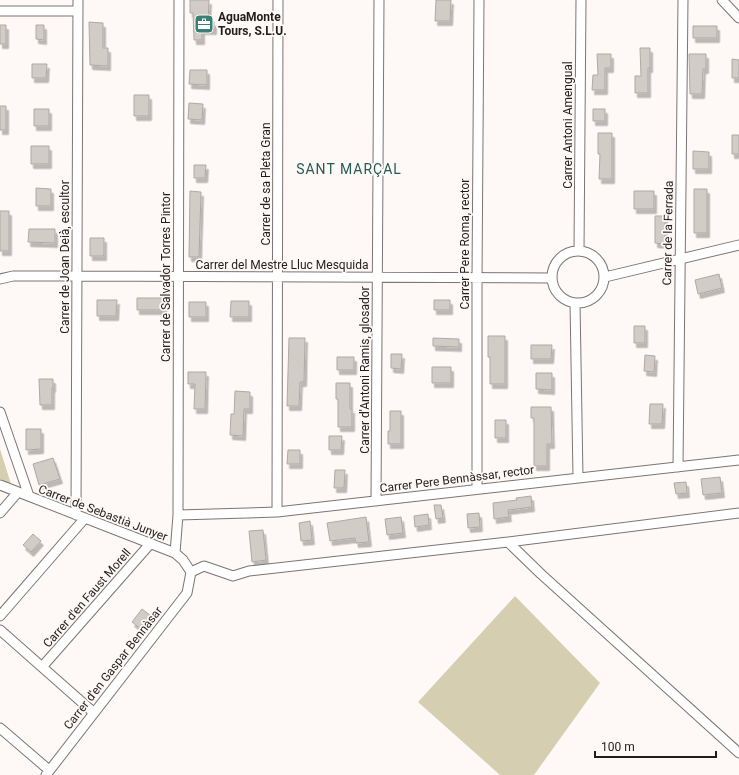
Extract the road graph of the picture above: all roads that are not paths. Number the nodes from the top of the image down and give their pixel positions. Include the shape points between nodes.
1 (78, 0) edge
2 (178, 0) edge
3 (278, 0) edge
4 (379, 0) edge
5 (479, 0) edge
6 (581, 0) edge
7 (683, 0) edge
8 (722, 0) edge
9 (0, 11) edge
10 (78, 11) junction
11 (739, 18) edge
12 (739, 245) edge
13 (579, 250) junction
14 (680, 259) junction
15 (0, 273) edge
16 (13, 276) junction
17 (77, 276) junction
18 (178, 276) junction
19 (278, 277) junction
20 (377, 277) junction
21 (605, 277) junction
22 (477, 278) junction
23 (552, 278) junction
24 (0, 279) edge
25 (576, 303) junction
26 (0, 412) edge
27 (739, 460) edge
28 (678, 467) junction
29 (578, 477) junction
30 (0, 485) edge
31 (477, 489) junction
32 (18, 492) junction
33 (29, 496) junction
34 (376, 501) junction
35 (277, 512) junction
36 (0, 513) edge
37 (739, 513) edge
38 (76, 514) junction
39 (178, 515) junction
40 (85, 518) junction
41 (508, 542) junction
42 (150, 544) junction
43 (175, 553) junction
44 (191, 572) junction
45 (0, 616) edge
46 (0, 630) edge
47 (42, 668) junction
48 (94, 712) junction
49 (0, 728) edge
50 (739, 753) edge
51 (47, 773) edge

1 - 10 street, Carrer de Joan Deià, escultor
2 - 18 street, Carrer de Salvador Torres Pintor
3 - 19 street, Carrer de sa Pleta Gran
4 - 20 street, Carrer d'Antoni Ramis, glosador
5 - 22 street, Carrer Pere Roma, rector
6 - 13 street, Carrer Antoni Amengual
7 - 14 street, Carrer de la Ferrada
8 - 11 street
9 - 10 street
10 - 17 street, Carrer de Joan Deià, escultor
12 - 14 street
13 - 21 street via 591,254 600,262
13 - 23 street via 567,253 556,261
14 - 21 street
14 - 28 street, Carrer de la Ferrada
15 - 16 street, Carrer del Mestre Lluc Mesquida
16 - 17 street, Carrer del Mestre Lluc Mesquida
16 - 24 street, Carrer del Mestre Lluc Mesquida
17 - 18 street, Carrer del Mestre Lluc Mesquida
17 - 38 street, Carrer de Joan Deià, escultor
18 - 19 street, Carrer del Mestre Lluc Mesquida
18 - 39 street, Carrer de Salvador Torres Pintor
19 - 20 street, Carrer del Mestre Lluc Mesquida
19 - 35 street, Carrer de sa Pleta Gran
20 - 22 street, Carrer del Mestre Lluc Mesquida
20 - 34 street, Carrer d'Antoni Ramis, glosador
21 - 25 street via 599,294 592,300
22 - 23 street, Carrer del Mestre Lluc Mesquida
22 - 31 street, Carrer Pere Roma, rector
23 - 25 street via 556,292 568,302
25 - 29 street
26 - 33 street
27 - 28 street, Carrer Pere Bennàssar, rector
28 - 29 street, Carrer Pere Bennàssar, rector
29 - 31 street, Carrer Pere Bennàssar, rector
30 - 32 street, Carrer de Sebastià Junyer
31 - 34 street, Carrer Pere Bennàssar, rector
32 - 33 street, Carrer de Sebastià Junyer
32 - 36 street
33 - 38 street, Carrer de Sebastià Junyer
34 - 35 street, Carrer Pere Bennàssar, rector
35 - 39 street, Carrer Pere Bennàssar, rector
37 - 41 street
38 - 40 street, Carrer de Sebastià Junyer
39 - 43 street, Carrer de Salvador Torres Pintor
40 - 42 street, Carrer de Sebastià Junyer
40 - 45 street
41 - 44 street via 249,571 233,576 204,566
41 - 50 street
42 - 43 street, Carrer de Sebastià Junyer
42 - 47 street, Carrer d'en Faust Morell
43 - 44 street, Carrer de Sebastià Junyer
44 - 48 street, Carrer d'en Gaspar Bennàsar via 187,593
46 - 47 street
47 - 48 street
48 - 51 street, Carrer d'en Gaspar Bennàsar
49 - 51 street

